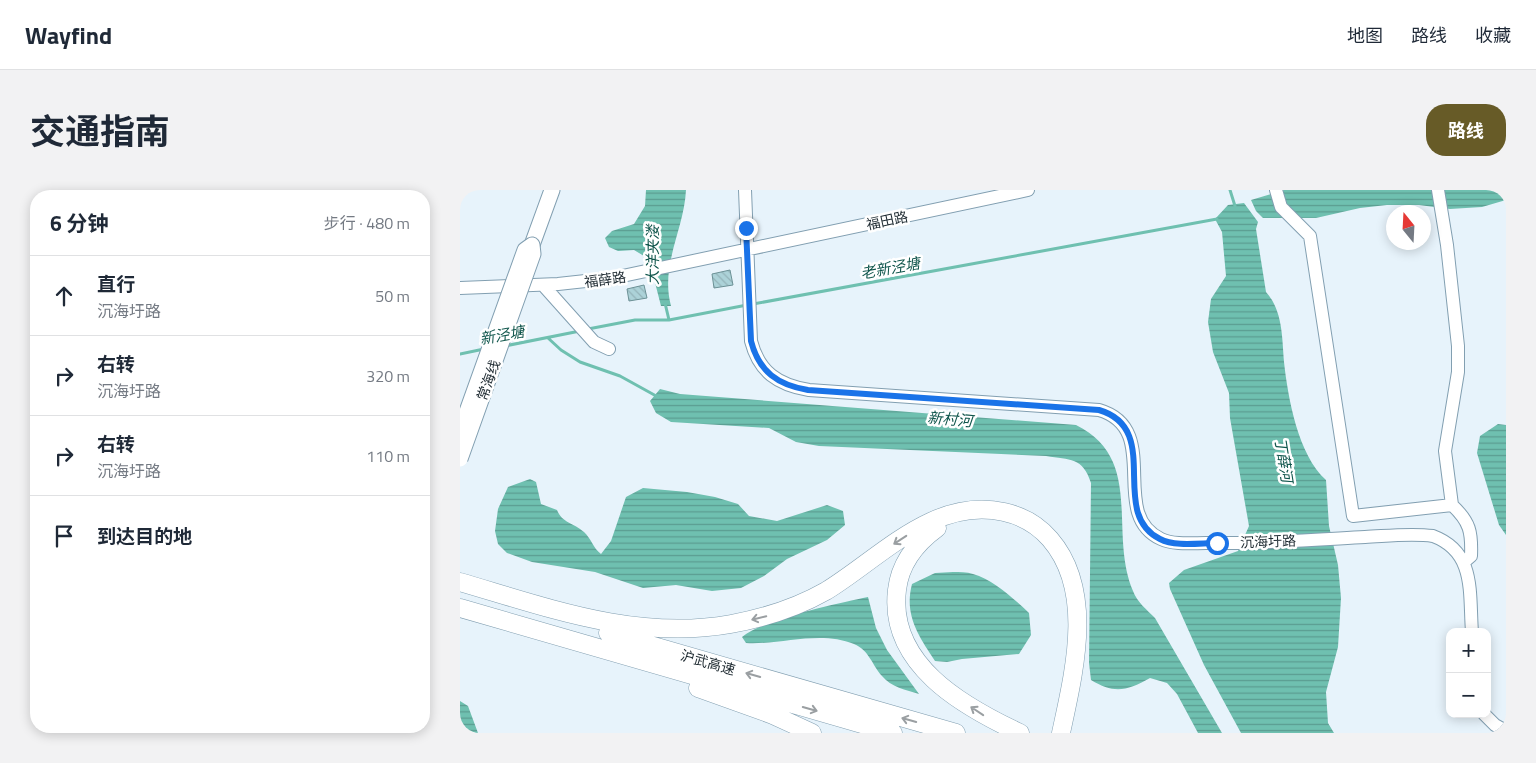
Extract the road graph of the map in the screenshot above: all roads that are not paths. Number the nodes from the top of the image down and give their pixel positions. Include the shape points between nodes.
1 (552, 190) edge
2 (745, 190) edge
3 (1028, 190) edge
4 (1276, 190) edge
5 (1438, 190) edge
6 (532, 245) junction
7 (747, 251) junction
8 (543, 284) junction
9 (460, 288) edge
10 (609, 349) dead end
11 (460, 431) edge
12 (460, 459) edge
13 (1452, 505) junction
14 (1060, 559) junction
15 (1464, 562) junction
16 (460, 582) edge
17 (460, 591) edge
18 (460, 608) edge
19 (516, 624) junction
20 (1472, 628) edge
21 (1488, 718) edge
22 (1506, 730) edge
23 (812, 733) edge
24 (893, 733) edge
25 (956, 733) edge
26 (1020, 733) edge
27 (1053, 733) edge
28 (1061, 733) edge

1 - 6 main road, 常海线
2 - 7 street, 沉海圩路
3 - 7 street, 福田路
4 - 13 street via 1281,206 1310,236 1352,516
5 - 13 street via 1448,245 1458,346 1458,372 1445,451
6 - 11 main road, 常海线, bridge via 525,250
6 - 12 main road, 常海线, bridge via 533,254
7 - 8 street, 福薛路 via 646,272
7 - 15 street, 沉海圩路 via 754,355 776,380 795,388 1108,413 1123,425 1132,441 1137,510 1147,528 1168,542 1433,536 1456,548
8 - 9 street, 福薛路
8 - 10 street via 594,342
13 - 15 street via 1465,518 1472,536 1471,556
14 -> 16 highway via 1042,530 1017,515 990,509 963,510 916,530 826,591 796,606 763,618 695,629 627,627 594,621
26 -> 14 highway via 983,716 942,688 919,664 898,628 895,603 898,579 908,557 921,540 940,526 964,518 990,517 1016,524 1037,537
14 - 27 highway via 1070,604 1070,630
14 - 28 highway via 1071,576 1077,631
15 - 20 street
25 -> 17 highway, 沪武高速
18 - 19 highway, 沪武高速
19 - 23 highway via 747,706
19 -> 24 highway, 沪武高速
21 - 22 street via 1495,726

